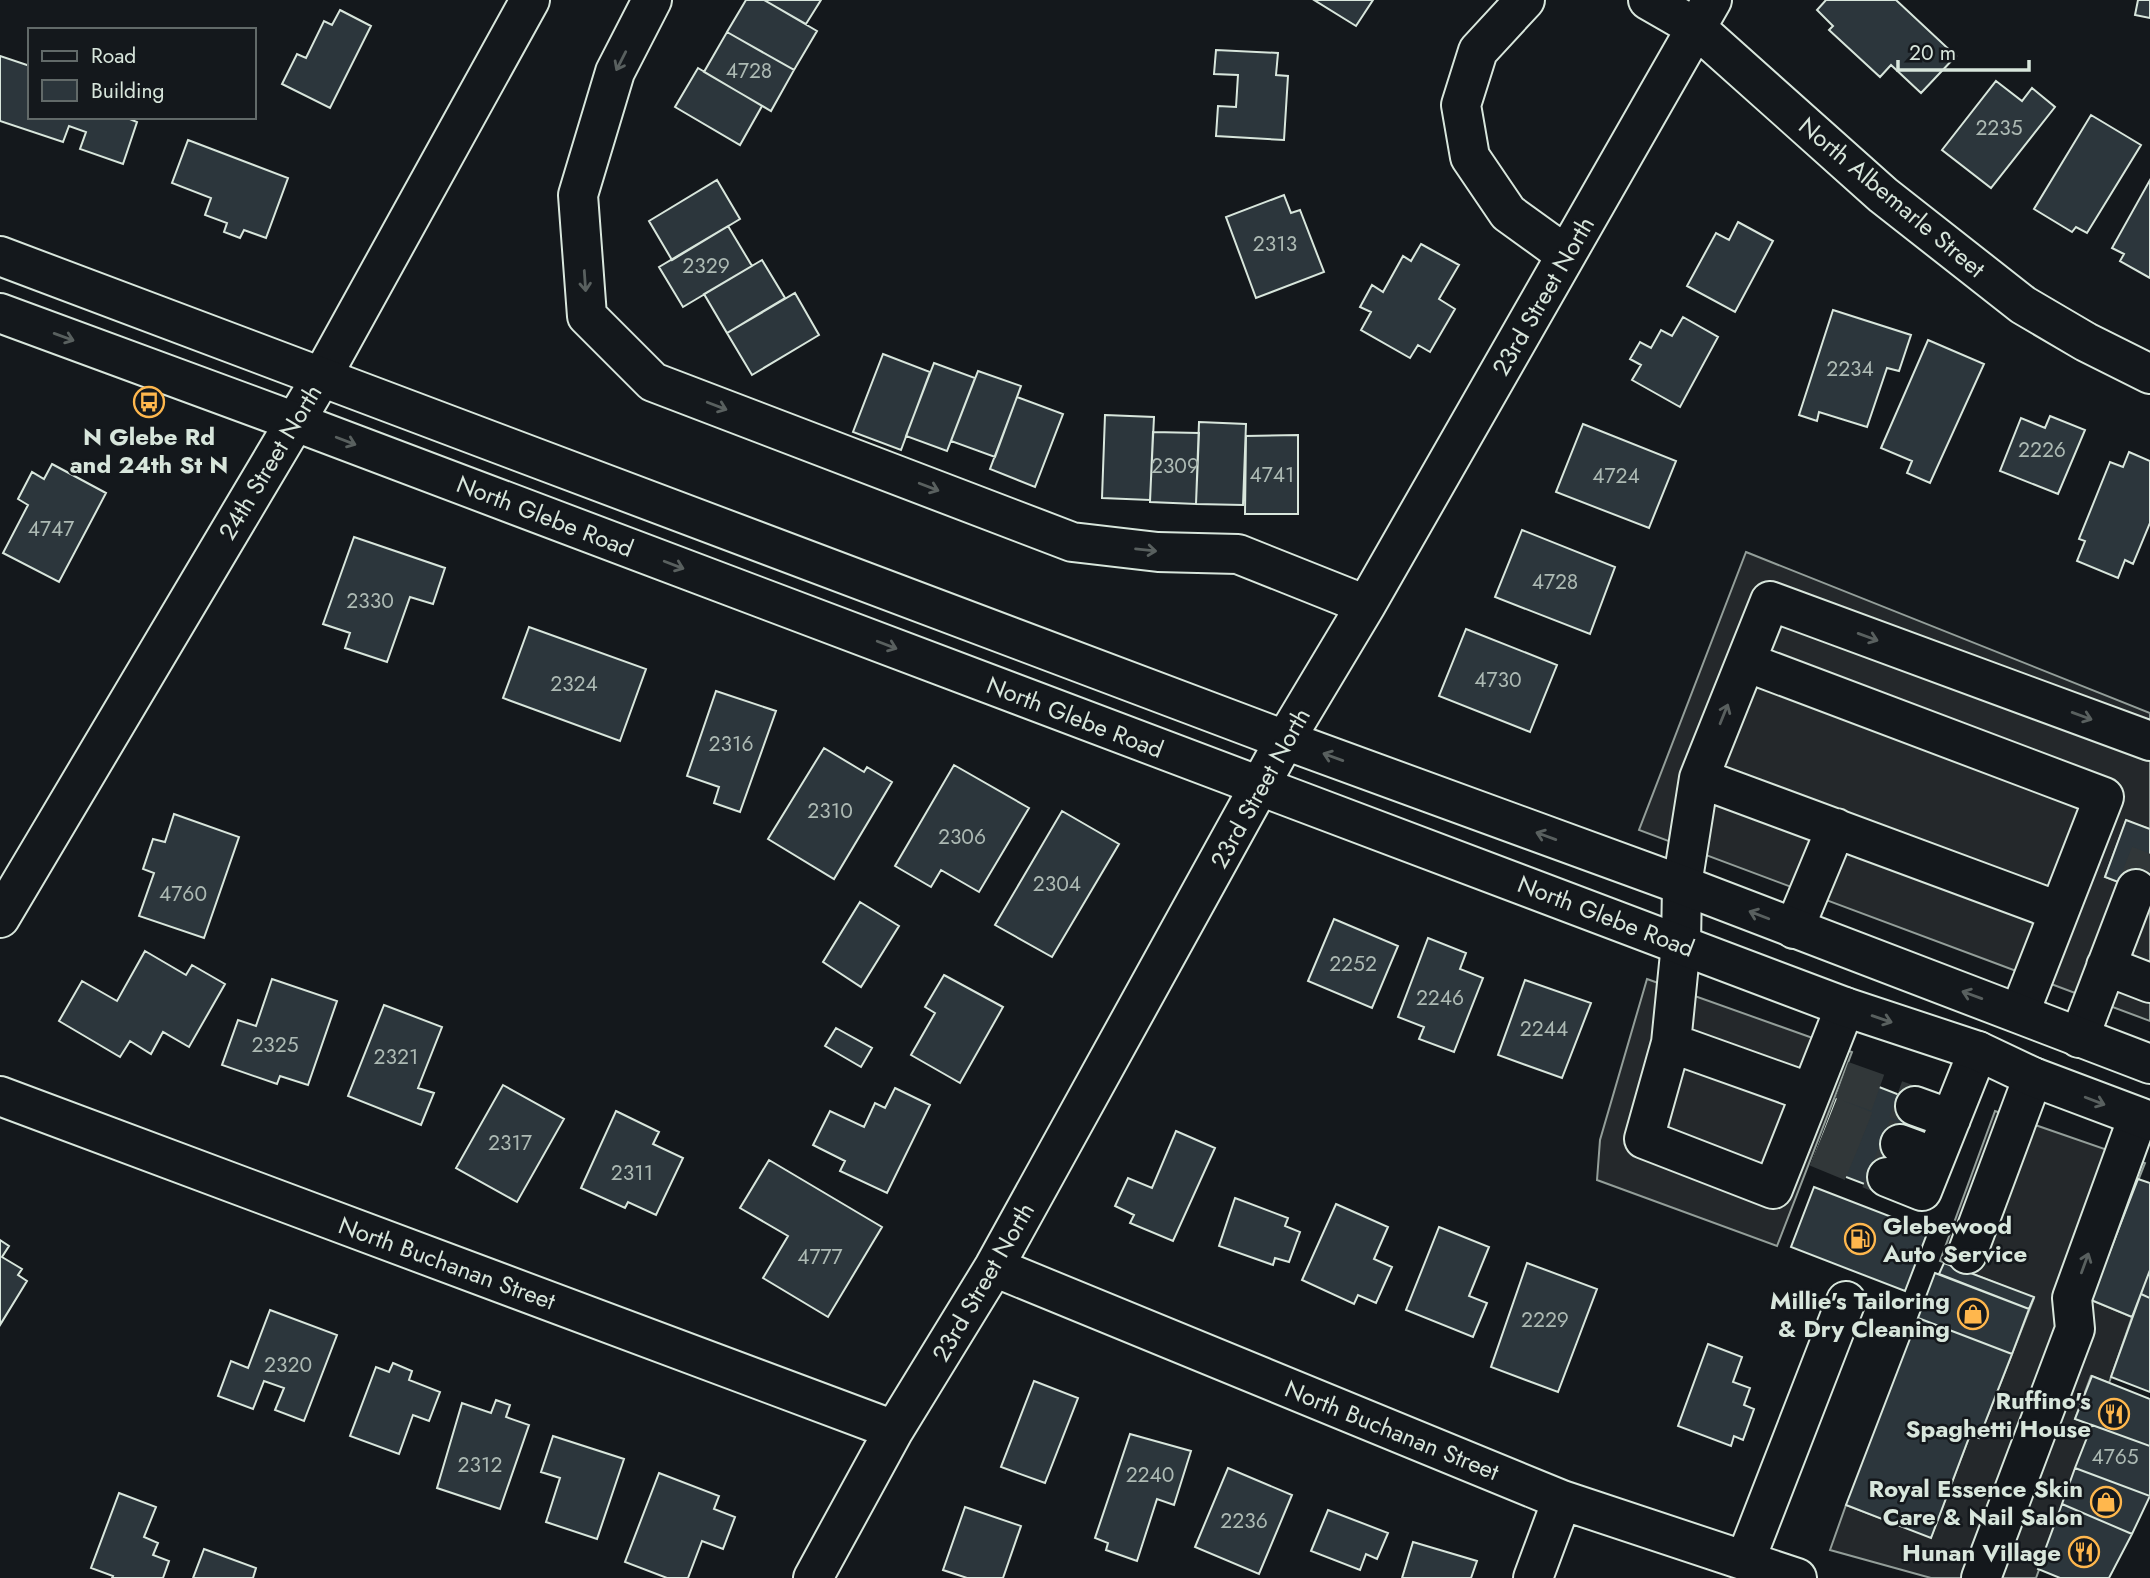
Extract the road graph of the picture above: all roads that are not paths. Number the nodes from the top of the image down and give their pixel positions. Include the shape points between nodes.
1 (530, 0) edge
2 (652, 0) edge
3 (1525, 0) edge
4 (1648, 0) edge
5 (1704, 13) edge
6 (1566, 255) junction
7 (0, 256) edge
8 (0, 313) edge
9 (2150, 374) edge
10 (321, 378) junction
11 (293, 421) junction
12 (1366, 605) junction
13 (1746, 662) junction
14 (1285, 740) junction
15 (2150, 741) edge
16 (1699, 778) junction
17 (1260, 786) junction
18 (1836, 828) junction
19 (1682, 885) junction
20 (2136, 889) tunnel mouth
21 (2058, 911) junction
22 (0, 918) edge
23 (1794, 929) junction
24 (1681, 944) junction
25 (2106, 967) junction
26 (2150, 983) edge
27 (1844, 1007) junction
28 (2020, 1013) junction
29 (2079, 1038) junction
30 (1671, 1043) junction
31 (1978, 1051) junction
32 (2150, 1064) edge
33 (2033, 1077) junction
34 (0, 1096) edge
35 (1915, 1106) tunnel mouth
36 (1817, 1108) junction
37 (1951, 1119) junction
38 (2144, 1119) edge
39 (1894, 1160) tunnel mouth
40 (1967, 1254) dead end
41 (994, 1267) junction
42 (1846, 1301) dead end
43 (894, 1430) junction
44 (1562, 1500) junction
45 (1769, 1571) edge
46 (813, 1578) edge
47 (1533, 1578) edge
48 (1981, 1578) edge

1 - 10 street, 24th Street North
2 -> 12 street via 615,72 578,195 587,316 653,382 1072,542 1158,552 1238,554
3 - 6 street via 1478,51 1461,106 1470,157 1508,213
4 - 5 street, North Albemarle Street
5 - 6 street, 23rd Street North
5 - 9 street, North Albemarle Street via 1883,195 2023,305
6 - 12 street, 23rd Street North
7 - 10 street, North Glebe Road
8 -> 11 street, North Glebe Road
10 - 11 street, 24th Street North
10 - 14 street, North Glebe Road
11 -> 17 street, North Glebe Road
11 - 22 street, 24th Street North
12 - 14 street, 23rd Street North
13 -> 15 street via 1770,601
16 -> 13 street
13 - 21 street via 2104,797
14 - 17 street, 23rd Street North
19 -> 14 street, North Glebe Road
16 - 18 street
16 - 19 street
17 - 24 street, North Glebe Road
17 - 41 street, 23rd Street North
18 - 21 street
18 - 23 street
23 -> 19 street, North Glebe Road
19 - 24 street
20 - 25 street
21 - 28 street
28 -> 23 street, North Glebe Road
24 - 27 street, North Glebe Road
24 - 30 street
25 - 26 street
25 - 29 street
27 -> 31 street, North Glebe Road
27 - 36 street
28 - 29 street, North Glebe Road
29 - 32 street, North Glebe Road
30 - 36 street
30 - 36 street via 1644,1139 1773,1189
31 - 33 street, North Glebe Road
31 - 37 street
33 -> 38 street, North Glebe Road
33 - 40 street
34 - 43 street, North Buchanan Street
35 - 37 street
37 - 39 street via 1922,1191
48 -> 38 street via 2075,1329 2072,1298
41 - 43 street, 23rd Street North
41 - 44 street, North Buchanan Street
42 - 45 street
43 - 46 street, 23rd Street North
44 - 45 street, North Buchanan Street
44 - 47 street

